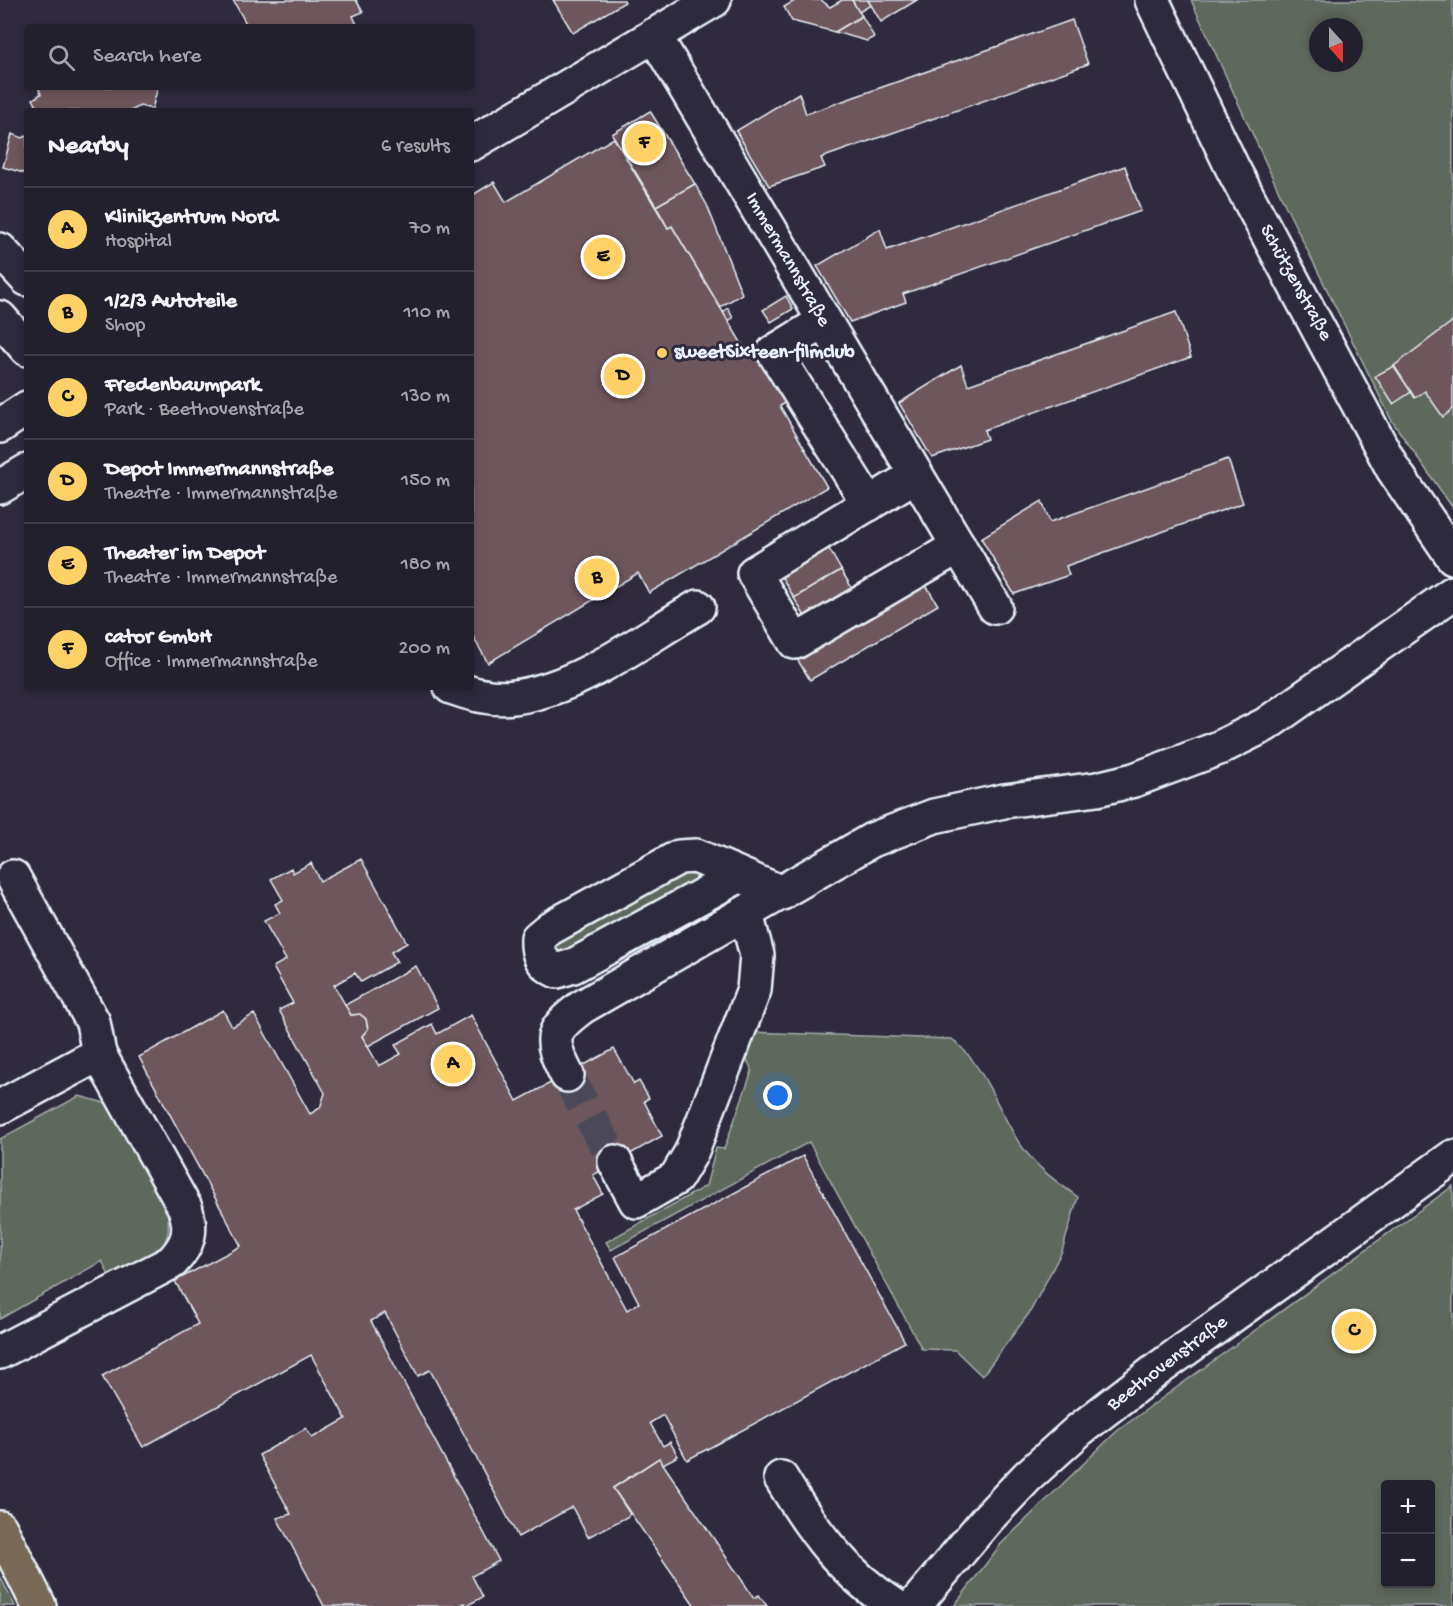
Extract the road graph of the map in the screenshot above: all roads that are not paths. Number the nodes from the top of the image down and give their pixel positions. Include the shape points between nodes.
1 (714, 0) edge
2 (1152, 0) edge
3 (654, 35) junction
4 (474, 142) edge
5 (0, 250) edge
6 (24, 276) edge
7 (0, 318) edge
8 (823, 321) junction
9 (24, 346) edge
10 (24, 410) edge
11 (0, 426) edge
12 (24, 473) edge
13 (916, 475) junction
14 (0, 487) edge
15 (869, 504) junction
16 (959, 546) junction
17 (1452, 551) edge
18 (1453, 592) edge
19 (698, 607) dead end
20 (995, 607) dead end
21 (459, 690) edge
22 (738, 876) junction
23 (13, 877) dead end
24 (782, 893) junction
25 (746, 914) junction
26 (99, 1054) junction
27 (567, 1075) tunnel mouth
28 (0, 1107) edge
29 (1453, 1157) edge
30 (615, 1162) tunnel mouth
31 (0, 1352) edge
32 (781, 1478) dead end
33 (0, 1528) edge
34 (39, 1606) edge
35 (895, 1606) edge
36 (914, 1606) edge

1 - 3 street
2 - 17 street, Schützenstraße via 1233,169 1394,469
3 - 4 street
3 - 8 street, Immermannstraße
5 - 6 street
7 - 9 street
8 - 13 street, Immermannstraße
8 - 15 street via 774,352
10 - 11 street
12 - 14 street
13 - 15 street
13 - 16 street, Immermannstraße
15 - 16 street via 754,573 795,642
16 - 20 street, Immermannstraße
18 - 24 street via 1265,724 1219,748 1134,780 1097,789 1004,801 934,816 872,840
19 - 21 street via 585,674 553,687 512,698
22 - 22 street via 696,856 679,857 550,928 538,938 537,952 546,966 557,971 573,966
22 - 24 street
23 - 26 street via 93,1022
24 - 25 street
25 - 27 street via 582,1007 560,1024 554,1039
25 - 30 street via 757,955 753,990 691,1153 676,1178 636,1201
26 - 28 street
26 - 31 street via 185,1208 189,1238 172,1262
29 - 36 street, Beethovenstraße via 1079,1430 988,1518
32 - 35 street via 811,1527 857,1578
33 - 34 main road

